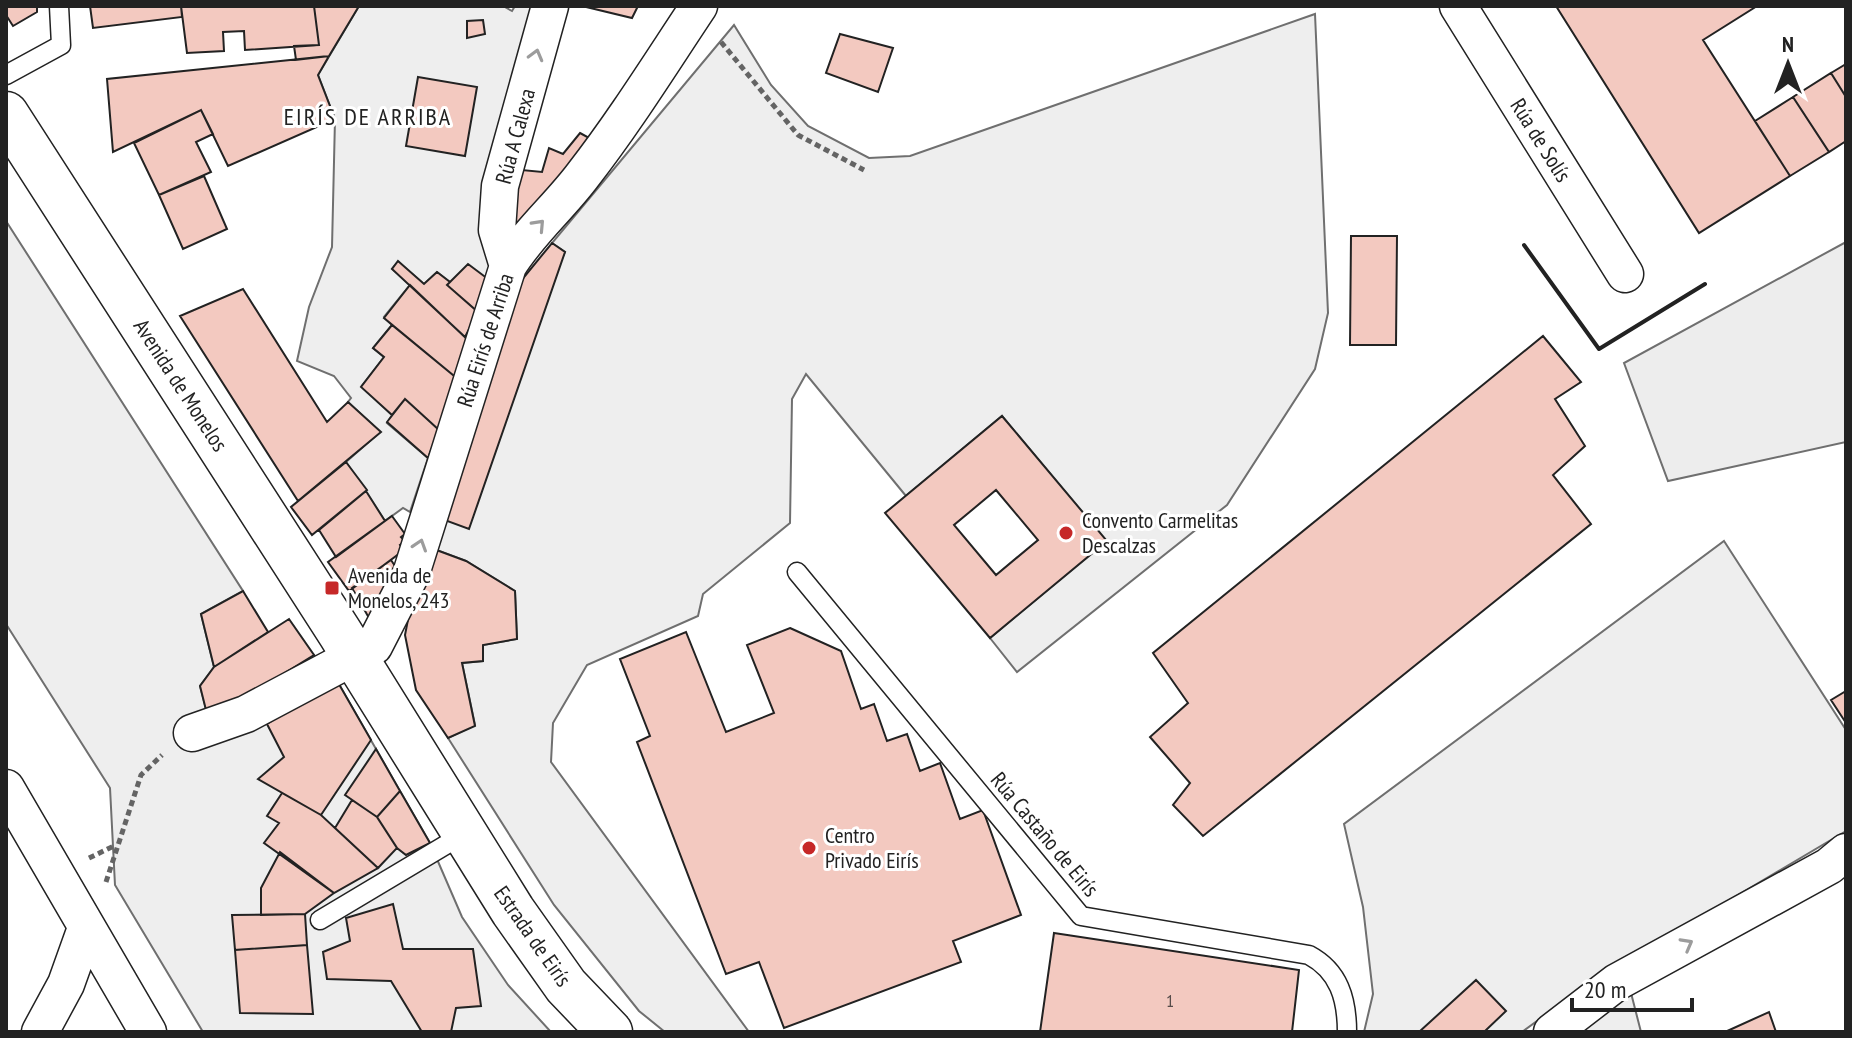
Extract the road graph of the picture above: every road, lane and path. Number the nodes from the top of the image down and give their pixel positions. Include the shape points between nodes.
1 (59, 6) edge
2 (550, 6) edge
3 (1458, 6) edge
4 (698, 8) edge
5 (6, 75) edge
6 (6, 114) edge
7 (864, 170) dead end
8 (508, 266) junction
9 (1625, 274) dead end
10 (797, 572) dead end
11 (355, 657) junction
12 (192, 733) joint
13 (11, 806) edge
14 (464, 834) junction
15 (116, 844) junction
16 (1846, 852) edge
17 (78, 864) dead end
18 (104, 889) dead end
19 (320, 920) dead end
20 (86, 928) junction
21 (40, 1032) edge
22 (148, 1032) edge
23 (610, 1032) edge
24 (1347, 1032) edge
25 (1552, 1032) edge

1 - 5 lane via 61,45
8 -> 2 street, Rúa A Calexa via 497,230 500,186
3 - 9 street, Rúa de Solís
4 - 7 path via 798,135
8 -> 4 street, Rúa Eirís de Arriba via 627,119
6 - 11 street, Avenida de Monelos
11 -> 8 street, Rúa Eirís de Arriba via 374,646 411,574
10 - 24 lane, Rúa Castaño de Eirís via 1081,916 1309,955 1334,974
11 - 12 street, Rúa Eirís de Arriba via 246,714
11 - 14 street, Estrada de Eirís
12 - 15 path via 141,775
13 - 20 street
14 - 19 lane
14 - 23 street, Estrada de Eirís via 566,986
15 - 17 path
15 - 18 path
25 -> 16 street via 1617,982
20 - 21 street via 66,984
20 - 22 street

